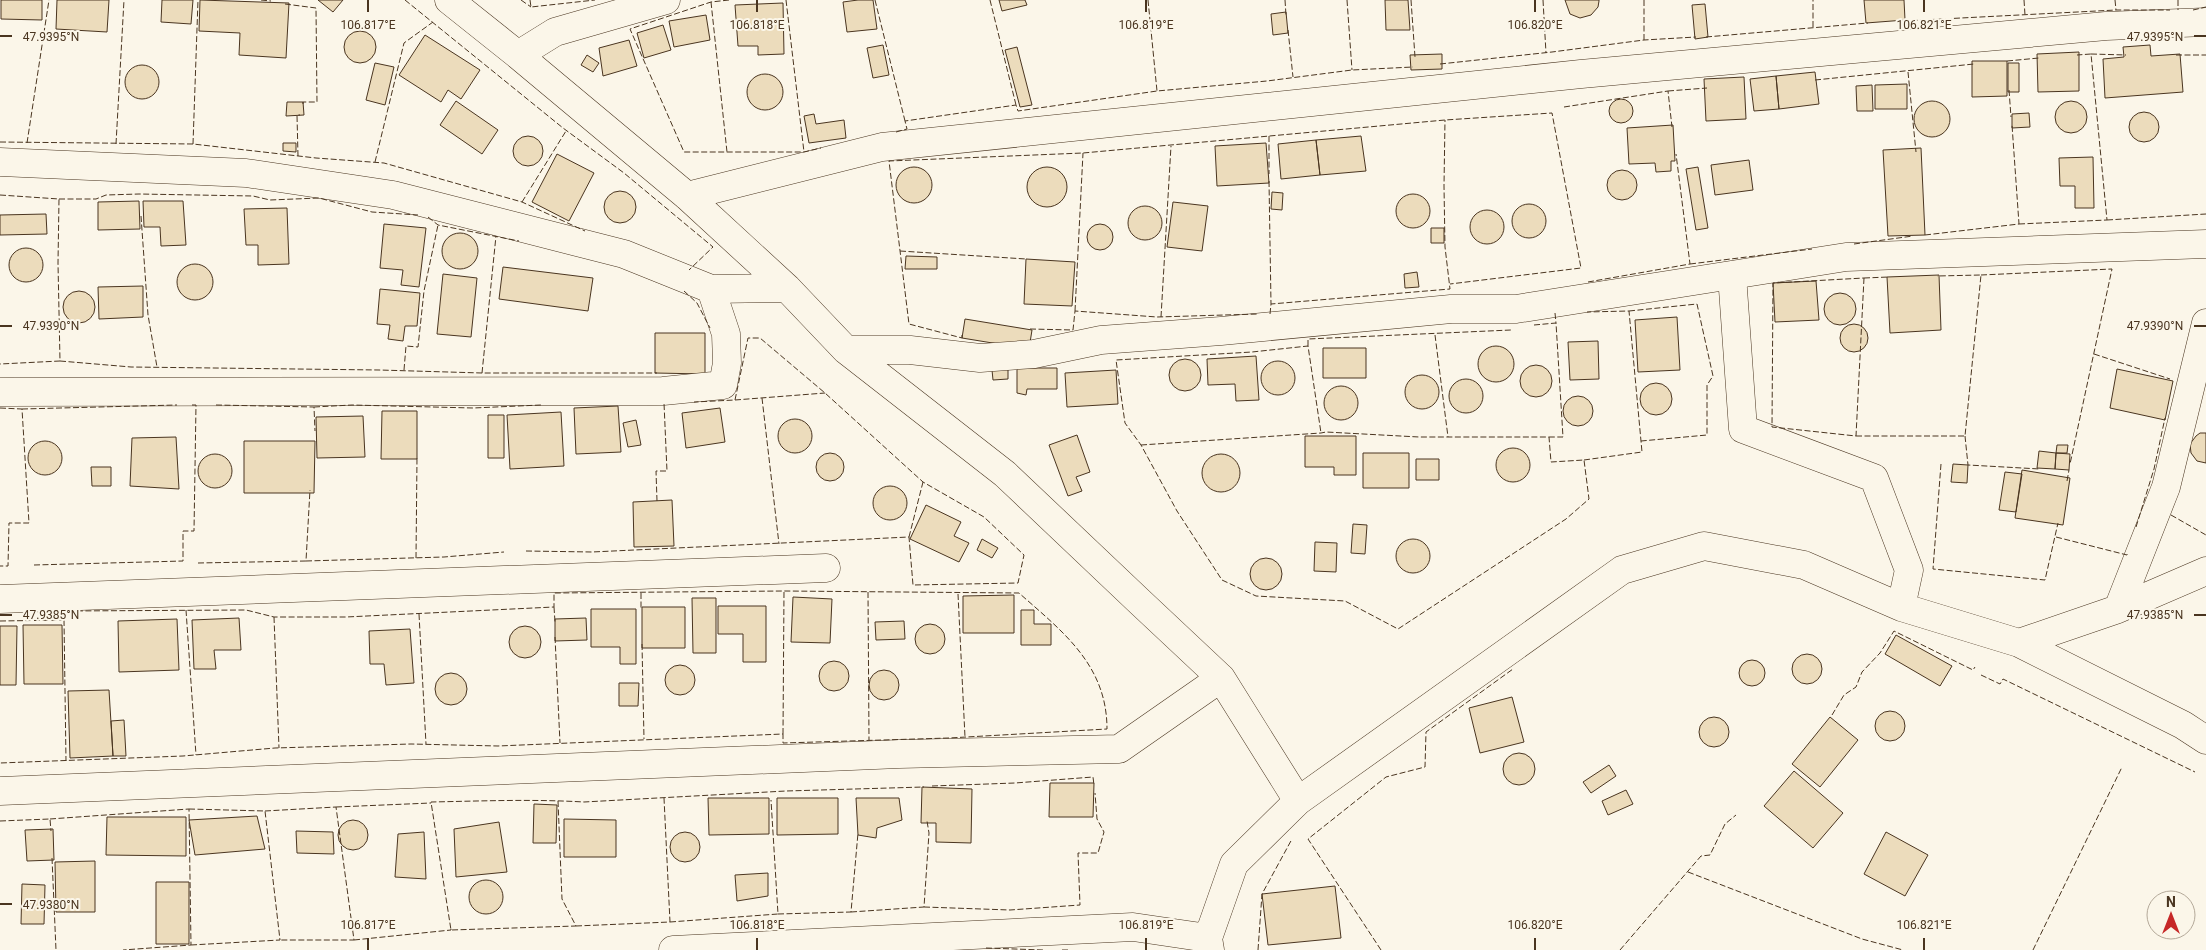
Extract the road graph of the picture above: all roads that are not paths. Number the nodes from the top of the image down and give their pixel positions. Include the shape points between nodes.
1 (448, 0) edge
2 (666, 0) edge
3 (2206, 22) edge
4 (518, 55) junction
5 (0, 162) edge
6 (687, 196) junction
7 (2206, 244) edge
8 (1732, 275) junction
9 (787, 288) junction
10 (711, 289) junction
11 (2206, 323) edge
12 (846, 350) junction
13 (0, 392) edge
14 (826, 568) dead end
15 (2206, 571) edge
16 (0, 599) edge
17 (1901, 607) junction
18 (2118, 608) junction
19 (2019, 643) junction
20 (1221, 678) junction
21 (2206, 740) edge
22 (0, 791) edge
23 (1298, 801) junction
24 (1209, 944) edge
25 (673, 950) edge

1 - 4 street
2 - 4 street via 555,32
3 - 6 street via 2106,26 1581,74 882,147
4 - 6 street
5 - 10 street via 246,173 392,195 624,254
6 - 9 street
7 - 8 street via 1846,257
8 - 12 street via 1516,309 1450,309 1101,340 1034,354 980,358 910,350
8 - 17 street via 1742,429 1874,478 1909,570
9 - 10 street
9 - 12 street
10 - 13 street via 726,334 727,363 723,385 663,391
11 - 18 street via 2166,487
12 - 20 street via 1005,474
14 - 16 street
15 - 18 street
17 - 19 street
17 - 23 street via 1804,565 1704,546 1622,570
18 - 19 street
19 - 21 street
20 - 22 street via 1119,749 899,754
20 - 23 street
23 - 24 street via 1234,864
24 - 25 street via 1133,927

